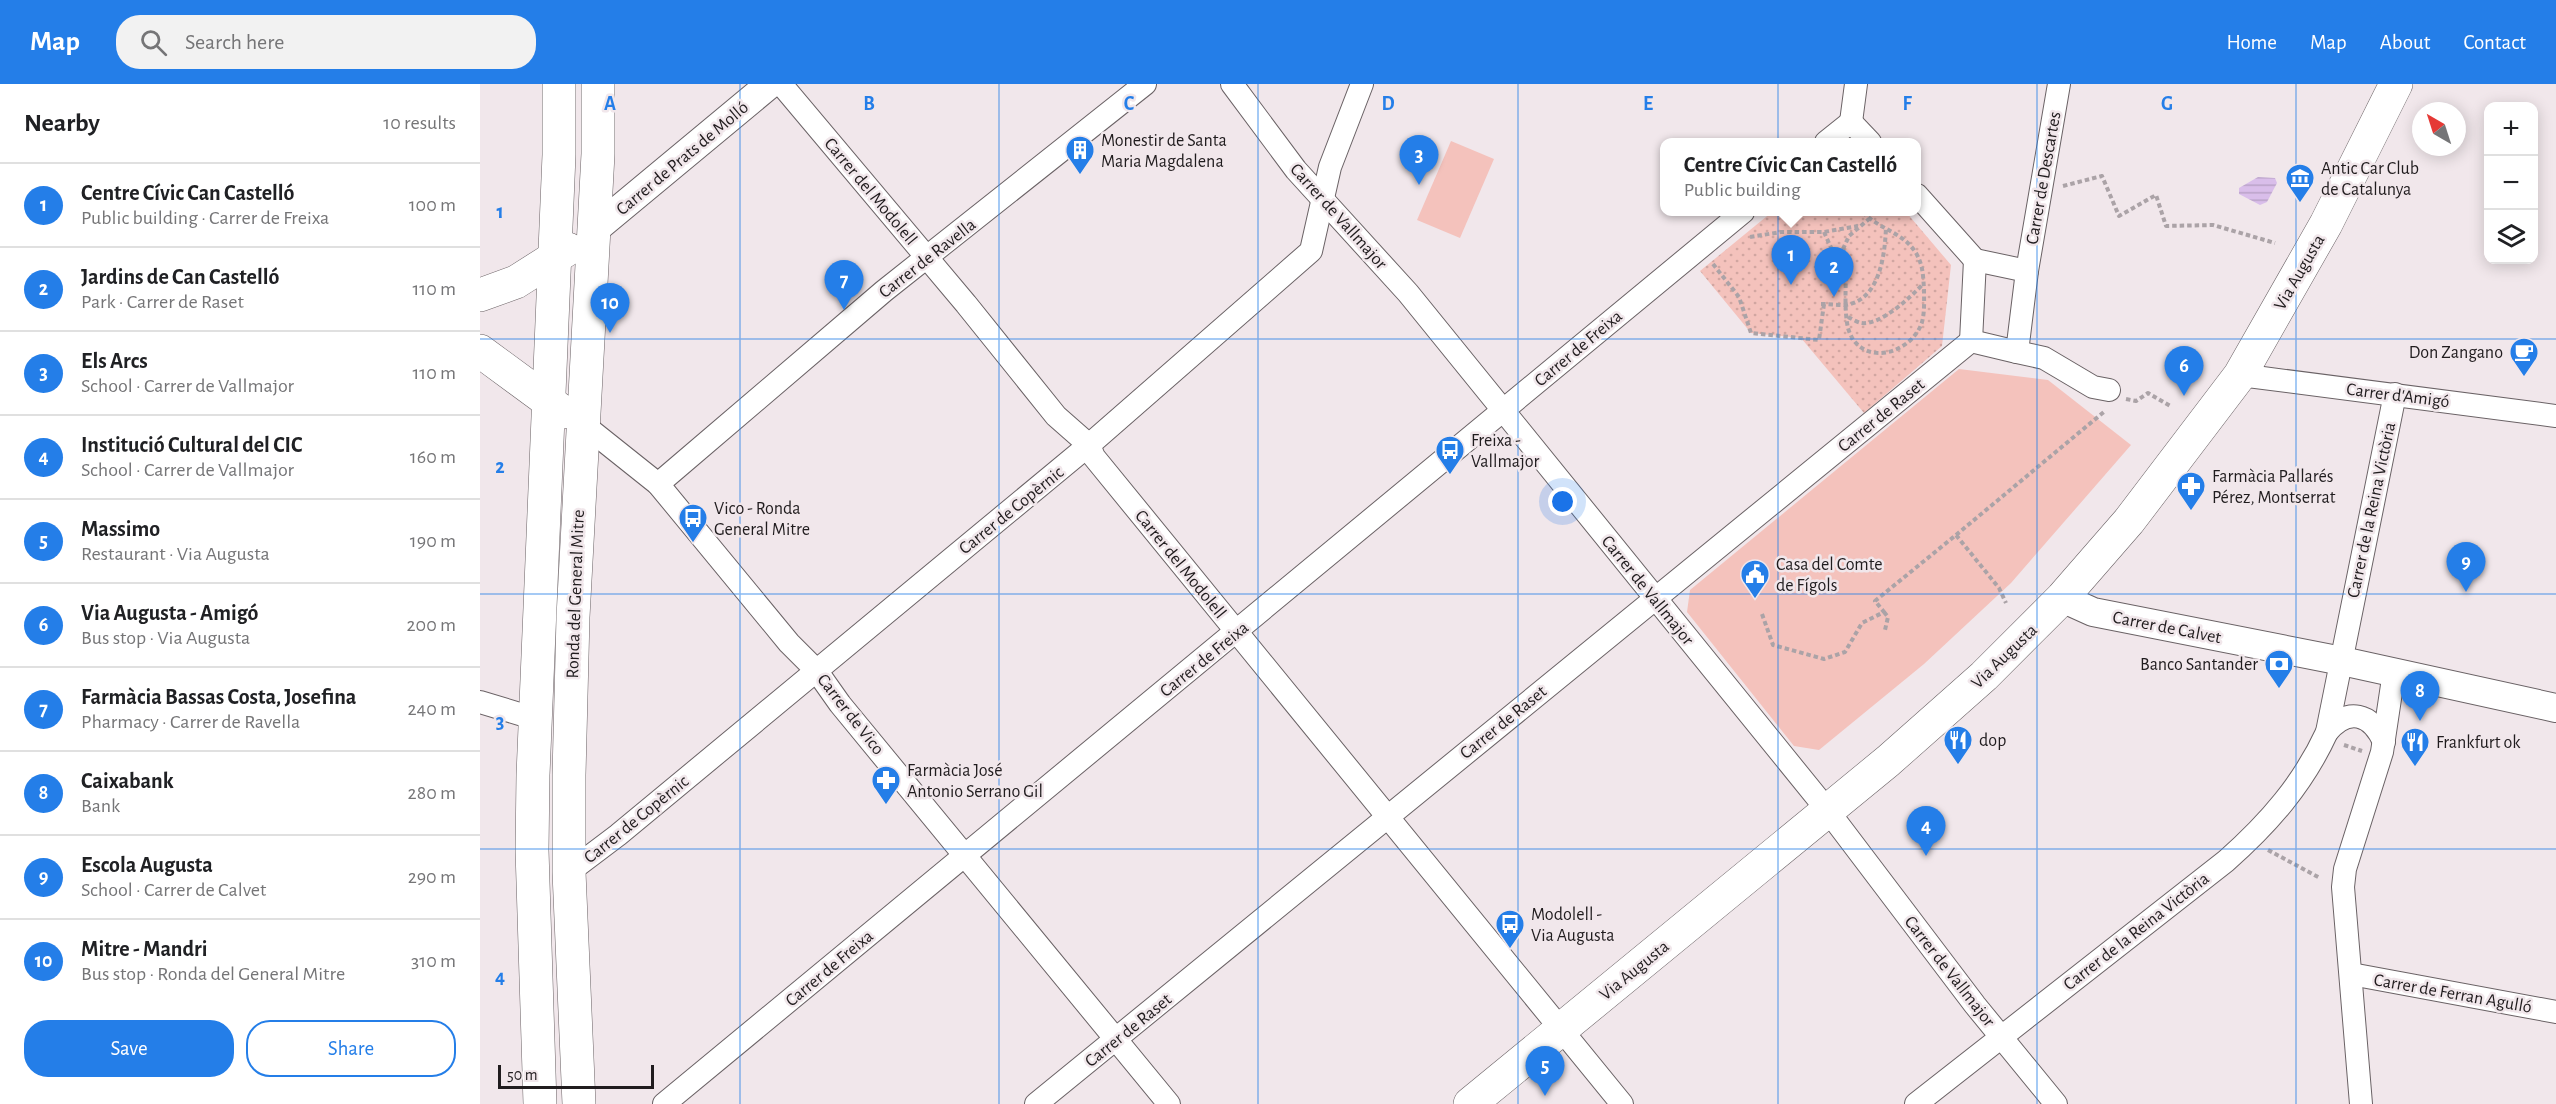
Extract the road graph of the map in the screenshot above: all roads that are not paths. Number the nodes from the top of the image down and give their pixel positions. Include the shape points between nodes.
1 (560, 84) edge
2 (598, 84) edge
3 (770, 84) edge
4 (781, 84) edge
5 (1145, 84) edge
6 (1232, 84) edge
7 (1362, 84) edge
8 (1856, 84) edge
9 (2059, 84) edge
10 (2396, 84) edge
11 (1851, 122) junction
12 (1831, 138) edge
13 (1866, 138) edge
14 (1921, 199) edge
15 (1323, 202) junction
16 (1738, 216) edge
17 (593, 231) junction
18 (927, 257) junction
19 (555, 259) junction
20 (1976, 260) junction
21 (2027, 271) junction
22 (480, 295) edge
23 (1971, 341) junction
24 (480, 351) edge
25 (2017, 352) junction
26 (2240, 375) junction
27 (2395, 394) junction
28 (2113, 399) road end
29 (549, 405) junction
30 (1503, 410) junction
31 (2556, 416) edge
32 (584, 425) junction
33 (1089, 445) junction
34 (658, 484) junction
35 (1655, 598) junction
36 (2062, 598) junction
37 (1236, 633) junction
38 (2342, 661) junction
39 (816, 670) junction
40 (2394, 672) junction
41 (480, 702) edge
42 (2556, 708) edge
43 (536, 719) junction
44 (2334, 738) junction
45 (2384, 742) junction
46 (1828, 811) junction
47 (1388, 817) junction
48 (964, 854) junction
49 (569, 872) junction
50 (533, 898) junction
51 (2350, 974) junction
52 (2556, 1012) edge
53 (1561, 1030) junction
54 (2000, 1036) junction
55 (1117, 1039) junction
56 (540, 1104) edge
57 (579, 1104) edge
58 (664, 1104) edge
59 (1036, 1104) edge
60 (1169, 1104) edge
61 (1470, 1104) edge
62 (1622, 1104) edge
63 (1916, 1104) edge
64 (2056, 1104) edge
65 (2361, 1104) edge

1 - 19 main road, Ronda del General Mitre
2 - 17 main road, Ronda del General Mitre
3 - 17 street, Carrer de Prats de Molló
4 - 18 street, Carrer del Modolell
5 - 18 street, Carrer de Ravella
6 - 15 street, Carrer de Vallmajor
7 - 15 street, Carrer de Copèrnic via 1330,167
8 - 11 street
9 - 21 street, Carrer de Descartes
10 - 26 main road, Via Augusta via 2326,224
11 - 12 street
11 - 13 street
14 - 20 street
15 - 30 street, Carrer de Vallmajor via 1408,293
15 - 33 street, Carrer de Copèrnic via 1311,251
16 - 30 street, Carrer de Freixa
17 - 19 main road
17 - 32 main road, Ronda del General Mitre
18 - 33 street, Carrer del Modolell via 1056,416
18 - 34 street, Carrer de Ravella
19 - 22 main road via 516,282
19 - 29 main road, Ronda del General Mitre
20 - 21 street
20 - 23 street
21 - 25 street, Carrer de Descartes
23 - 25 street
23 - 35 street, Carrer de Raset
24 - 29 main road via 513,373
25 - 28 street via 2044,358
26 - 27 street, Carrer d'Amigó
26 - 36 main road, Via Augusta via 2128,521
27 - 31 street, Carrer d'Amigó
27 - 38 street, Carrer de la Reina Victòria
29 - 32 main road
29 - 43 main road, Ronda del General Mitre
30 - 35 street, Carrer de Vallmajor
30 - 37 street, Carrer de Freixa
32 - 34 street, Carrer de Vico
32 - 49 main road, Ronda del General Mitre via 573,617
33 - 37 street, Carrer del Modolell via 1094,457
33 - 39 street, Carrer de Copèrnic
34 - 39 street, Carrer de Vico via 789,643
35 - 46 street, Carrer de Vallmajor
35 - 47 street, Carrer de Raset
36 - 38 street, Carrer de Calvet via 2093,612
36 - 46 main road, Via Augusta via 1950,708
37 - 47 street, Carrer del Modolell
37 - 48 street, Carrer de Freixa
38 - 40 street, Carrer de Calvet
38 - 44 street, Carrer de la Reina Victòria
39 - 48 street, Carrer de Vico
39 - 49 street, Carrer de Copèrnic
40 - 42 street, Carrer de Calvet
40 - 45 street
41 - 43 street
43 - 50 main road, Ronda del General Mitre
44 - 45 street via 2344,718 2358,716 2374,724
44 - 54 street, Carrer de la Reina Victòria via 2254,836 2186,894
45 - 51 street via 2345,869 2343,905
46 - 53 main road, Via Augusta
46 - 54 street, Carrer de Vallmajor
47 - 53 street, Carrer del Modolell
47 - 55 street, Carrer de Raset
48 - 55 street, Carrer de Vico
48 - 58 street, Carrer de Freixa
49 - 50 main road
49 - 57 main road, Ronda del General Mitre
50 - 56 main road, Ronda del General Mitre
51 - 52 street, Carrer de Ferran Agulló
51 - 65 street
53 - 61 main road, Via Augusta
53 - 62 street, Carrer del Modolell
54 - 63 street, Carrer de la Reina Victòria
54 - 64 street, Carrer de Vallmajor
55 - 59 street, Carrer de Raset
55 - 60 street, Carrer de Vico

